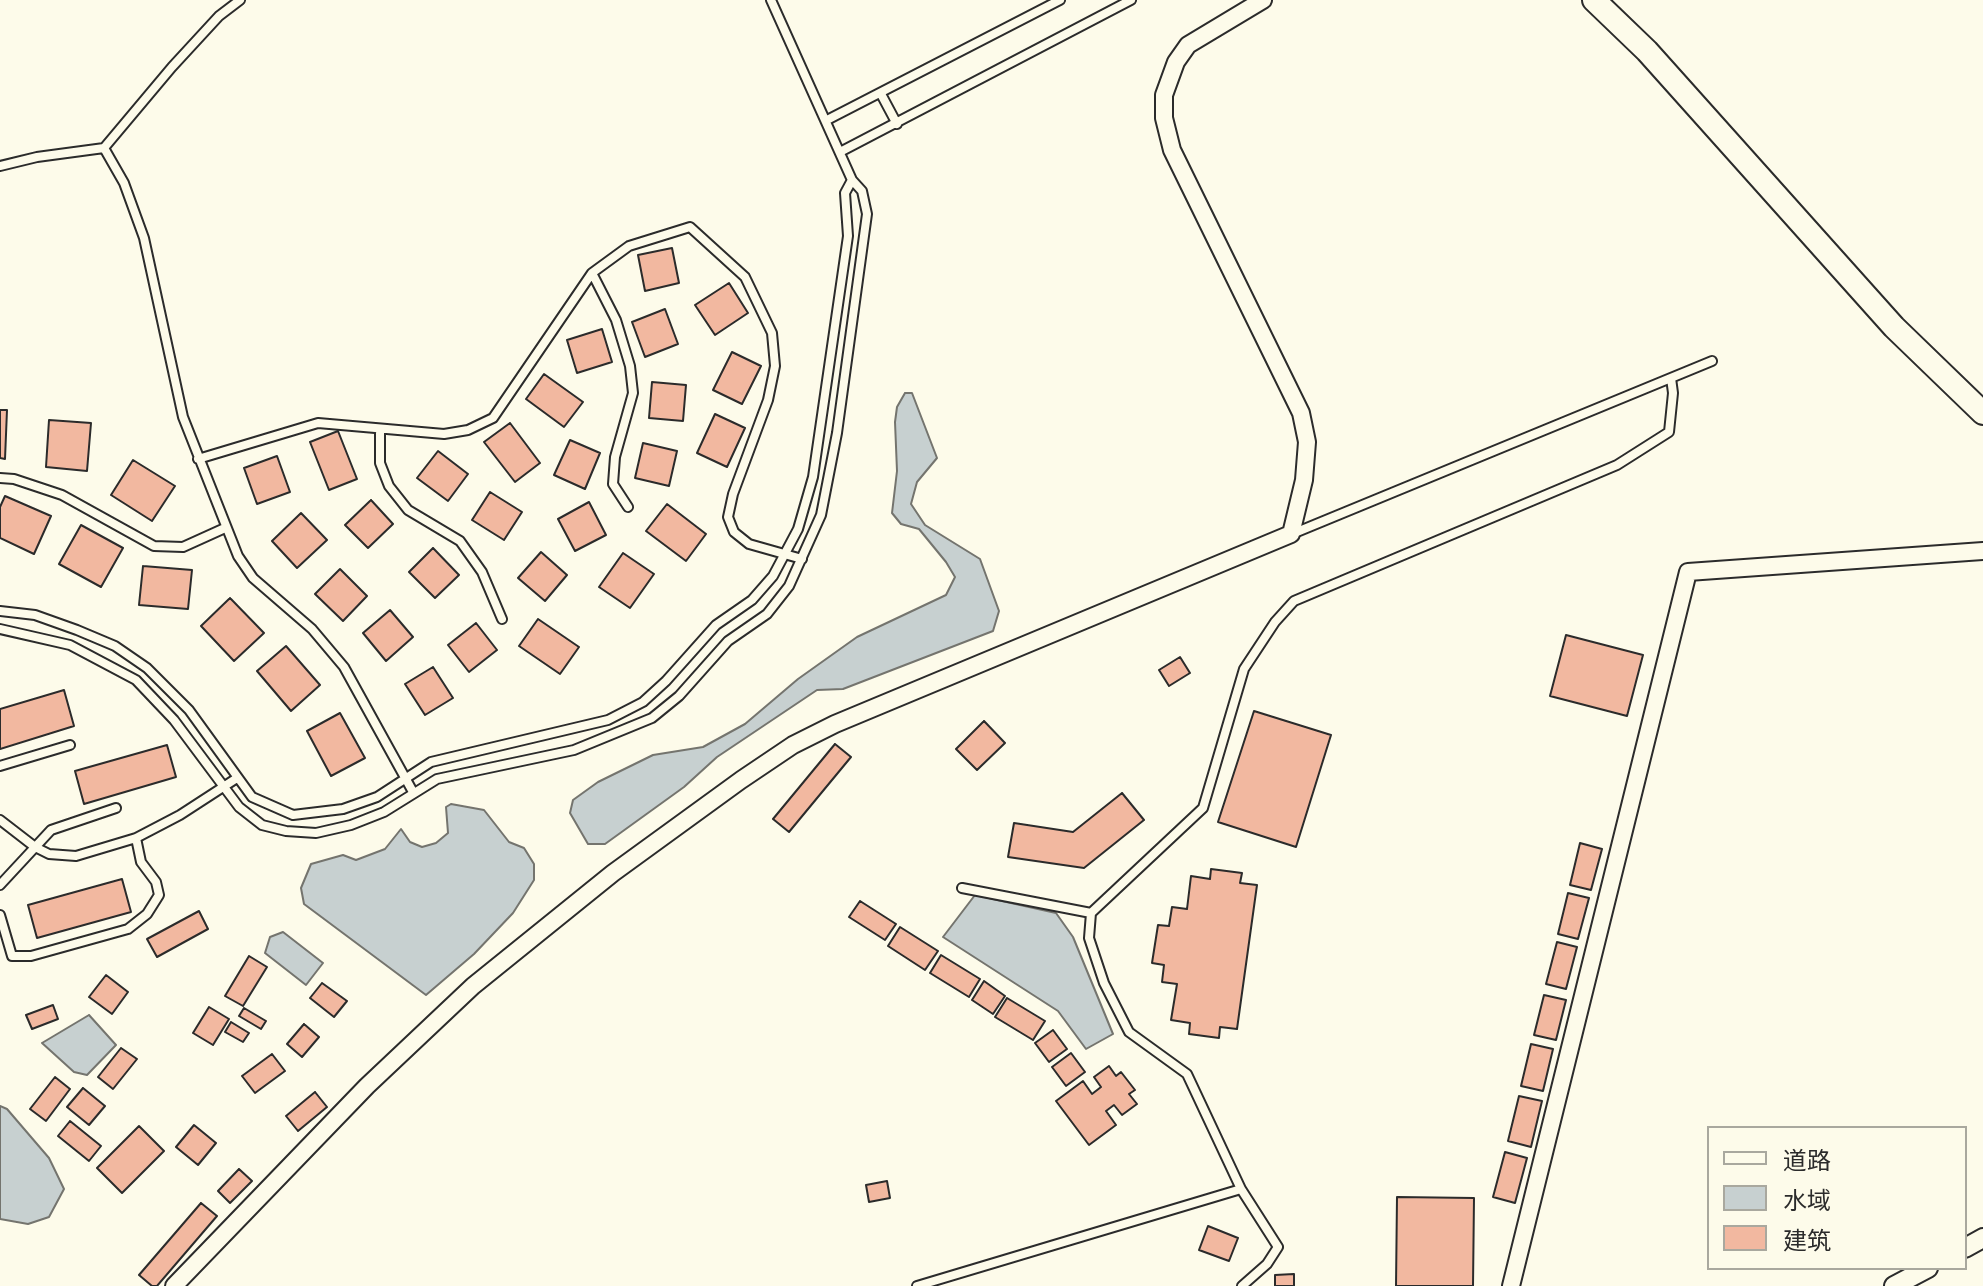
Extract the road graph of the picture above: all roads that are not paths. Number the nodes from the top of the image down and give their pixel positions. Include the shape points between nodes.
1 (240, 0) edge
2 (771, 0) edge
3 (1060, 0) edge
4 (1131, 0) edge
5 (1263, 0) edge
6 (1594, 0) edge
7 (881, 94) junction
8 (827, 120) junction
9 (897, 124) junction
10 (104, 148) junction
11 (840, 152) junction
12 (0, 166) edge
13 (852, 180) junction
14 (592, 273) junction
15 (1712, 361) dead end
16 (1671, 378) junction
17 (1983, 413) edge
18 (380, 429) junction
19 (198, 459) junction
20 (0, 478) edge
21 (628, 507) dead end
22 (225, 528) junction
23 (1291, 534) junction
24 (1983, 551) edge
25 (784, 555) junction
26 (802, 559) junction
27 (0, 611) edge
28 (502, 619) dead end
29 (0, 629) edge
30 (70, 745) dead end
31 (0, 766) edge
32 (237, 778) junction
33 (406, 778) junction
34 (223, 787) junction
35 (413, 792) junction
36 (116, 808) dead end
37 (0, 820) edge
38 (136, 838) junction
39 (35, 847) junction
40 (0, 885) edge
41 (962, 888) dead end
42 (1091, 913) junction
43 (0, 915) edge
44 (1241, 1189) junction
45 (1924, 1270) edge
46 (174, 1286) edge
47 (917, 1286) edge
48 (1242, 1286) edge
49 (1511, 1286) edge
50 (1894, 1286) edge

1 - 10 lane via 209,26
2 - 8 lane
3 - 7 lane
4 - 9 lane
5 - 23 street via 1188,45 1164,95 1164,118 1172,150 1301,413 1307,442 1304,480
6 - 17 main road via 1647,51 1894,327
7 - 8 lane
7 - 9 lane
8 - 11 lane
9 - 11 lane
10 - 12 lane
10 - 19 lane via 124,183 144,238 183,417
11 - 13 lane
13 - 25 lane via 845,193 848,236 813,477 807,505
13 - 26 lane via 862,191 866,230 828,483
14 - 18 lane via 493,418 444,434
14 - 21 lane via 616,320 630,366 633,393 613,484
14 - 25 lane via 629,246 690,227 745,277 772,333 775,366 728,517 734,532 749,544
15 - 16 lane
16 - 23 lane
16 - 42 lane via 1669,432 1617,465 1294,601 1244,669 1203,808
18 - 19 lane via 318,423
18 - 28 lane via 380,463 389,486 408,510 460,541 482,572
19 - 22 lane
20 - 22 lane via 62,495 154,546 183,547
22 - 33 lane via 253,578 312,629 344,667
23 - 46 street via 835,724 754,771 613,873 473,986 367,1086
24 - 49 street via 1688,572
25 - 26 lane
25 - 33 lane via 752,600 716,625 643,702 567,732 431,762
26 - 35 lane via 767,614 728,641 652,718 574,750 472,769
27 - 32 lane via 35,615 77,630 115,646 147,668 189,710
29 - 34 lane via 70,645 136,680 174,720
30 - 31 lane
32 - 33 lane via 252,797 275,810 314,815 377,797
32 - 34 lane
33 - 35 lane
34 - 35 lane via 262,825 316,833 384,812
34 - 38 lane
36 - 39 lane via 51,830
37 - 39 lane
38 - 39 lane via 76,856
38 - 43 lane via 141,862 159,895 128,929 31,956 12,956
39 - 40 lane
41 - 42 lane
42 - 44 lane via 1089,938 1129,1032 1187,1074
44 - 47 lane
44 - 48 lane via 1278,1247
45 - 50 street

